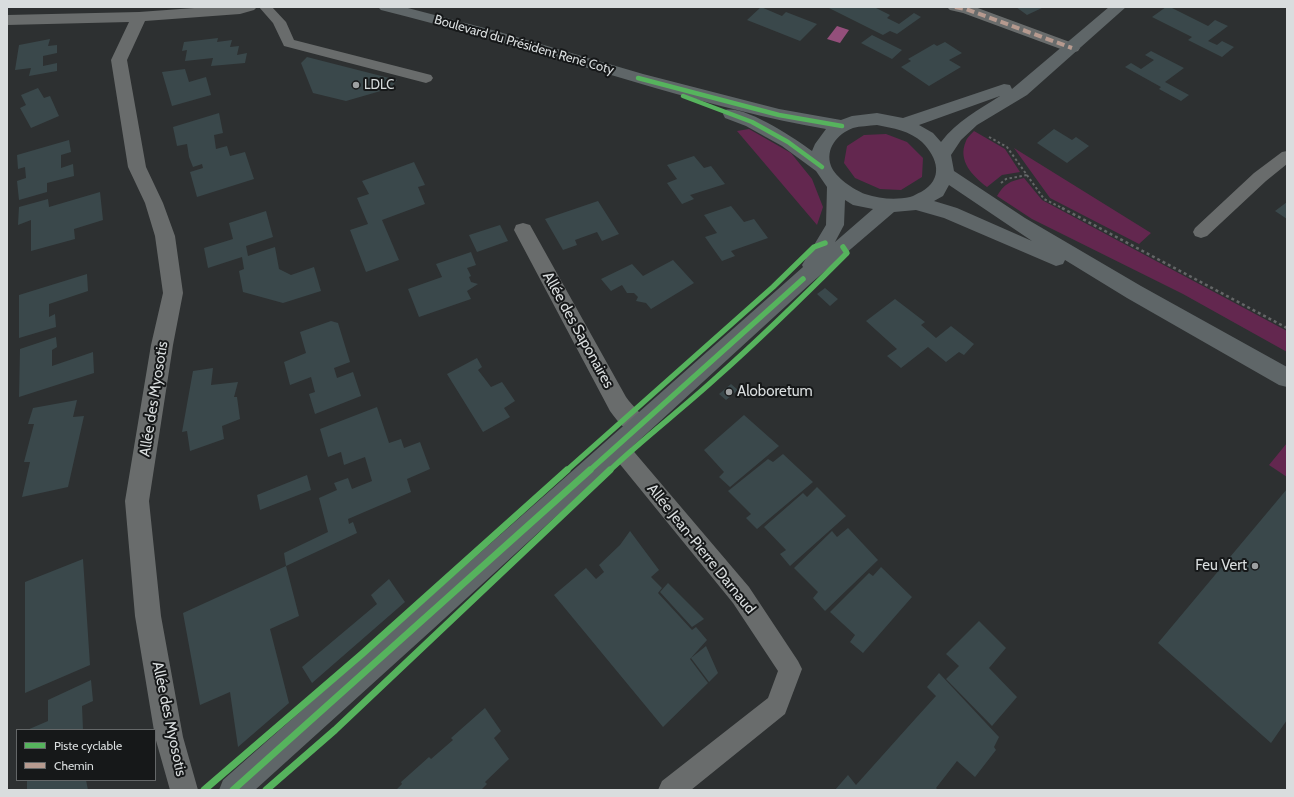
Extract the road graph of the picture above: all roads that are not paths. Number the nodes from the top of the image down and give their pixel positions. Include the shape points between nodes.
1 (249, 7) edge
2 (265, 7) edge
3 (386, 7) edge
4 (1118, 7) edge
5 (962, 8) edge
6 (139, 17) junction
7 (7, 20) edge
8 (1072, 48) junction
9 (1054, 63) junction
10 (426, 78) dead end
11 (638, 78) junction
12 (904, 124) junction
13 (842, 126) junction
14 (942, 154) junction
15 (1287, 156) edge
16 (822, 167) junction
17 (946, 174) junction
18 (836, 186) junction
19 (916, 203) junction
20 (889, 206) junction
21 (523, 230) dead end
22 (1201, 232) dead end
23 (803, 279) junction
24 (1134, 292) junction
25 (1287, 378) edge
26 (638, 426) junction
27 (617, 446) junction
28 (184, 790) edge
29 (233, 790) edge
30 (671, 790) edge

1 - 6 street
2 - 10 lane via 279,22 289,43
3 - 11 main road, Boulevard du Président René Coty via 491,34
4 - 8 main road
5 - 8 street
6 - 7 street
6 - 28 street, Allée des Myosotis via 119,60 137,167 154,203 165,236 173,293 137,501 148,616 169,737
8 - 9 main road
9 - 12 main road via 997,93
9 - 14 main road via 1021,91 967,125
11 - 13 main road, Boulevard du Président René Coty via 779,115
11 - 16 main road, Boulevard du Président René Coty via 752,122 788,142
12 - 13 main road via 877,119
12 - 14 main road via 927,137
13 - 16 main road via 821,148
14 - 17 main road
15 - 22 lane via 1260,177
16 - 18 main road
17 - 19 main road via 937,191
17 - 24 main road via 1018,223
18 - 20 main road via 860,200
18 - 23 main road via 835,225
19 - 20 main road
19 - 24 main road via 950,214
20 - 23 main road
21 - 26 street, Allée des Saponaires via 618,404
23 - 26 main road
24 - 25 main road
26 - 27 main road
27 - 29 main road
27 - 30 lane, Allée Jean-Pierre Darnaud via 741,594 790,669 777,706

